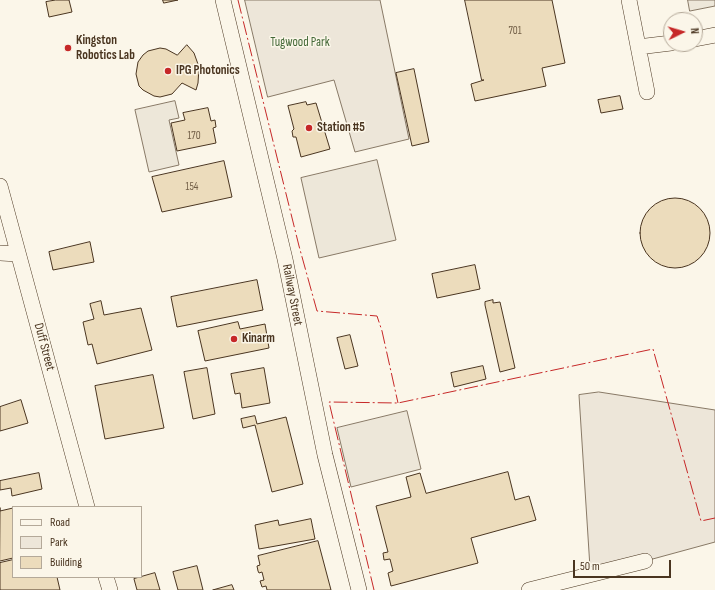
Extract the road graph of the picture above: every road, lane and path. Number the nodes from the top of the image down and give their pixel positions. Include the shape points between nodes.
1 (223, 0) edge
2 (629, 0) edge
3 (715, 35) edge
4 (703, 37) edge
5 (663, 44) edge
6 (638, 47) junction
7 (646, 92) dead end
8 (0, 186) edge
9 (0, 253) edge
10 (18, 254) junction
11 (87, 506) edge
12 (645, 561) dead end
13 (106, 578) edge
14 (110, 590) edge
15 (359, 590) edge
16 (529, 590) edge

1 - 15 street, Railway Street via 285,259 325,455
2 - 6 street
3 - 4 street
5 - 6 street
6 - 7 street
8 - 10 street, Duff Street
9 - 10 street
10 - 11 street, Duff Street
12 - 16 street
13 - 14 street

